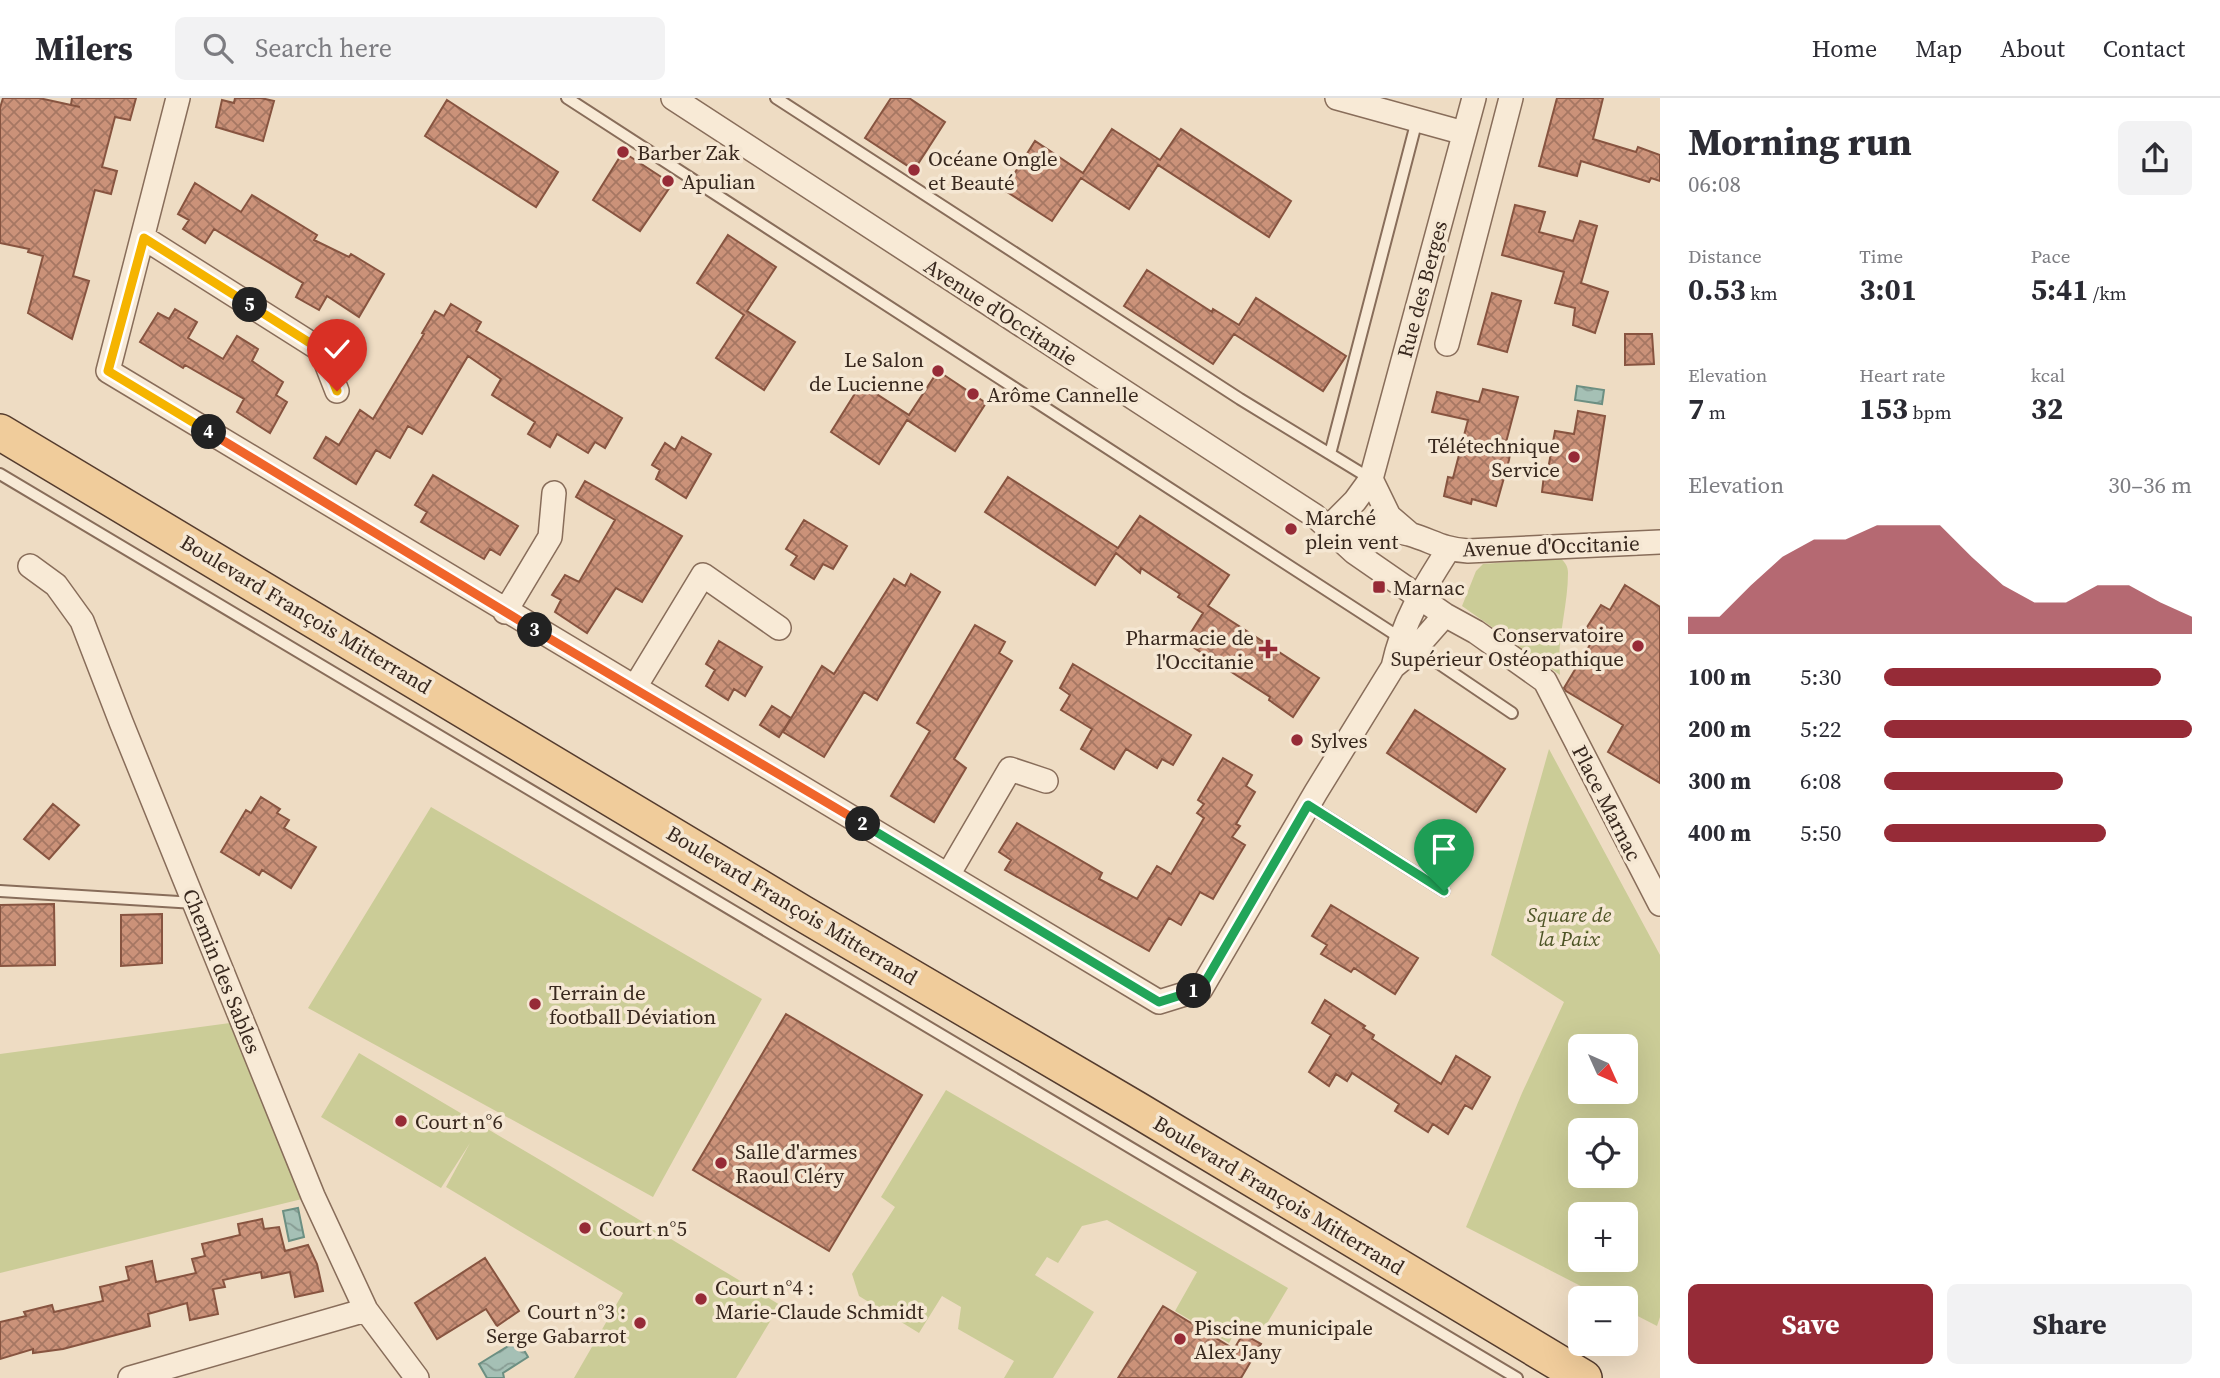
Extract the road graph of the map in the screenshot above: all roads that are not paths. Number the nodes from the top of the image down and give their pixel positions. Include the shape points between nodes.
1 (178, 98) edge
2 (567, 98) edge
3 (673, 98) edge
4 (776, 98) edge
5 (1337, 98) edge
6 (1474, 98) edge
7 (1511, 98) edge
8 (1417, 120) junction
9 (1464, 133) junction
10 (144, 238) junction
11 (1447, 344) dead end
12 (337, 391) dead end
13 (0, 432) edge
14 (1330, 454) junction
15 (0, 474) edge
16 (1371, 479) junction
17 (554, 493) dead end
18 (1327, 529) junction
19 (1410, 534) junction
20 (1657, 542) edge
21 (1448, 550) junction
22 (30, 566) dead end
23 (1419, 597) junction
24 (505, 612) junction
25 (1445, 615) junction
26 (779, 628) dead end
27 (1408, 643) junction
28 (635, 687) junction
29 (1557, 701) joint
30 (1512, 713) dead end
31 (1046, 781) dead end
32 (1308, 805) junction
33 (948, 875) junction
34 (0, 891) edge
35 (1444, 891) dead end
36 (195, 903) junction
37 (1660, 904) edge
38 (366, 1310) junction
39 (130, 1378) edge
40 (417, 1378) edge
41 (1517, 1378) edge
42 (1584, 1378) edge

1 - 10 street
2 - 27 lane
3 - 18 street, Avenue d'Occitanie via 1315,516
4 - 14 lane
5 - 8 street
6 - 9 street, Rue des Berges
7 - 11 street, Rue des Berges
8 - 9 street
8 - 14 lane
9 - 16 street, Rue des Berges
10 - 12 street via 321,350
10 - 24 street via 108,371
13 - 42 main road, Boulevard François Mitterrand
14 - 16 lane
15 - 41 lane
16 - 18 street
16 - 19 street, Avenue d'Occitanie via 1389,516
17 - 24 street via 550,537
18 - 19 street, Avenue d'Occitanie via 1364,526
18 - 23 street, Avenue d'Occitanie
19 - 21 street, Avenue d'Occitanie
20 - 21 street, Avenue d'Occitanie
21 - 23 street, Avenue d'Occitanie
22 - 36 street, Chemin des Sables via 56,585 82,621
23 - 25 street, Avenue d'Occitanie
23 - 27 street
24 - 28 street
25 - 27 street
25 - 29 street, Avenue d'Occitanie via 1545,681
26 - 28 street via 704,575
27 - 30 lane
27 - 32 street
28 - 33 street
29 - 37 street, Place Marnac
31 - 33 street via 1010,769
32 - 33 street via 1201,989 1159,1002
32 - 35 lane
34 - 36 lane
36 - 38 street, Chemin des Sables via 313,1196
38 - 39 street
38 - 40 street, Chemin des Sables

